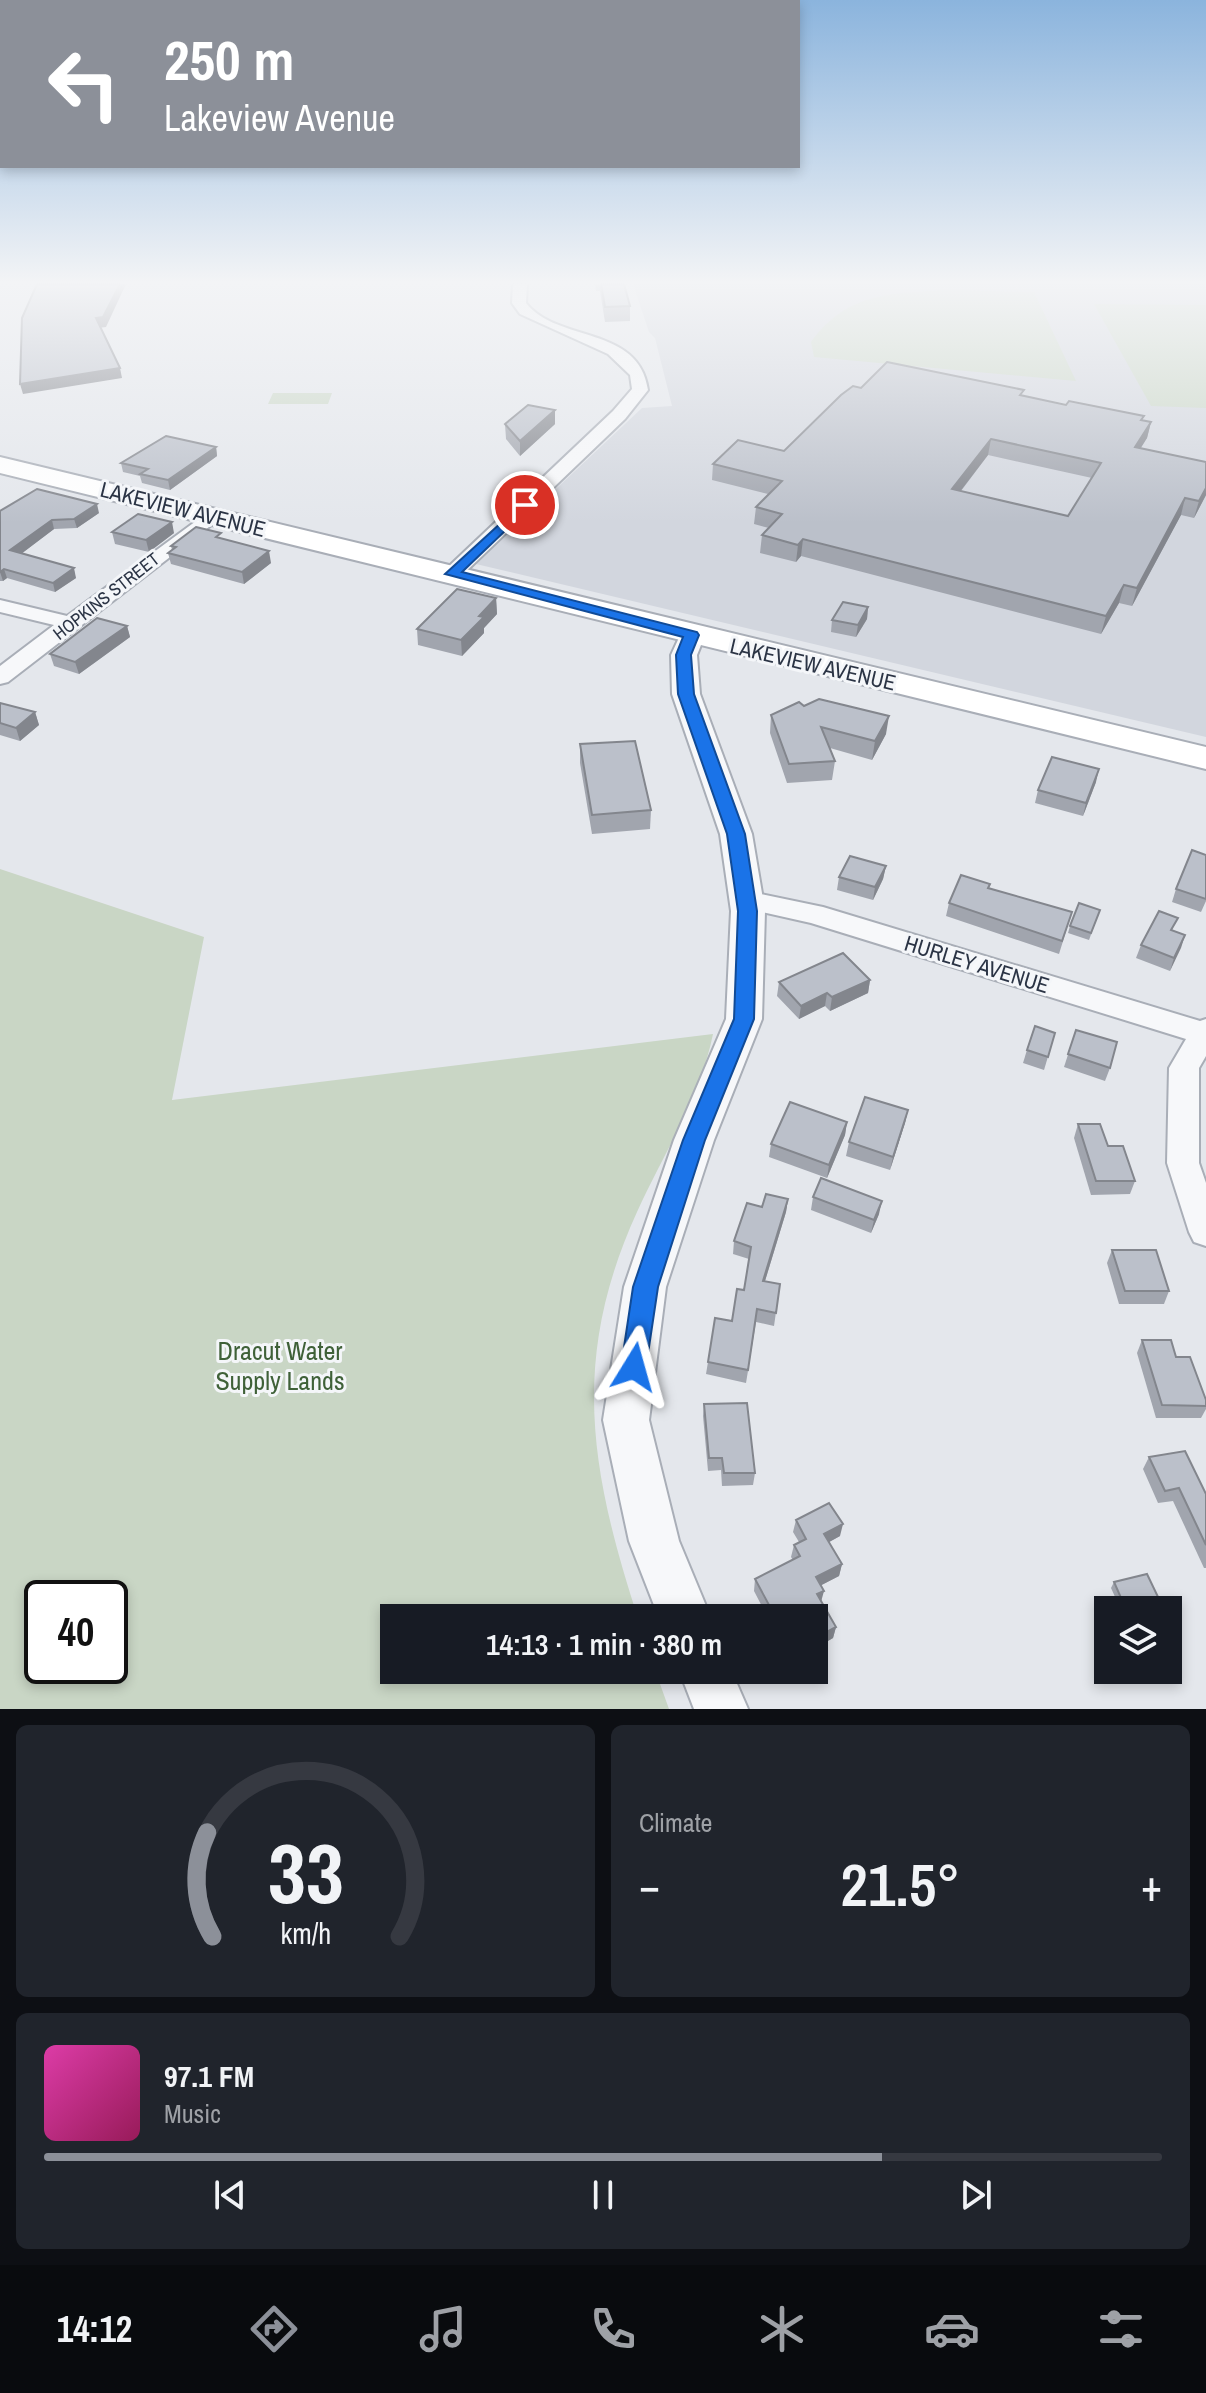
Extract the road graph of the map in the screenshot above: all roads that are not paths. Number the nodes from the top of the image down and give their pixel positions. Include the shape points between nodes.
1 (631, 364) edge
2 (0, 465) edge
3 (211, 516) junction
4 (452, 574) junction
5 (0, 606) edge
6 (71, 623) junction
7 (692, 635) junction
8 (0, 677) edge
9 (1206, 758) edge
10 (746, 900) junction
11 (1205, 1033) edge
12 (1206, 1232) edge
13 (679, 1604) edge
14 (711, 1684) edge
15 (721, 1709) edge

1 - 4 street via 641,386 629,405
2 - 3 main road, LAKEVIEW AVENUE
3 - 4 main road, LAKEVIEW AVENUE
3 - 6 street, HOPKINS STREET
4 - 7 main road, LAKEVIEW AVENUE
5 - 6 street
6 - 8 street, HOPKINS STREET
7 - 9 main road, LAKEVIEW AVENUE
7 - 10 street via 684,655 686,694 736,834
10 - 11 street, HURLEY AVENUE via 813,914
10 - 13 street via 744,1019 694,1140 645,1287 626,1420 654,1541
11 - 12 street via 1184,1068 1183,1163
14 - 15 street

